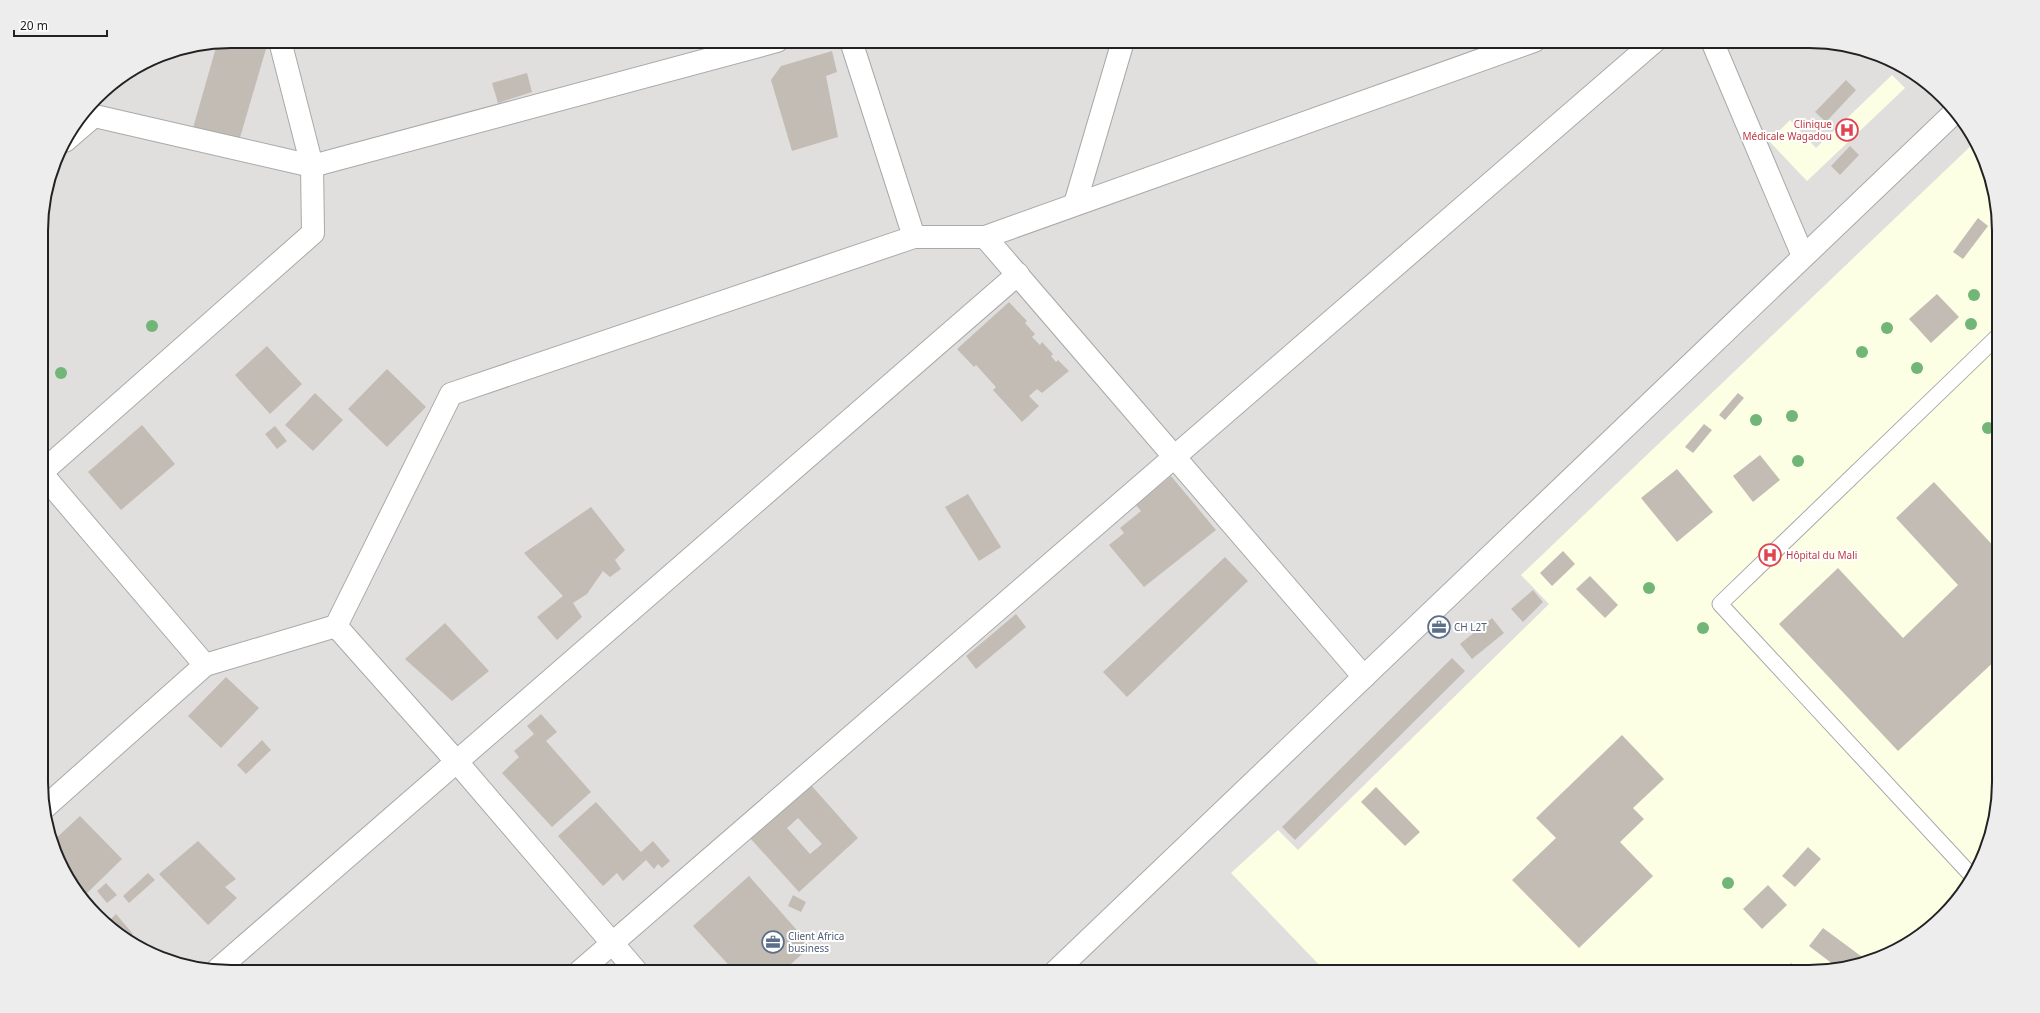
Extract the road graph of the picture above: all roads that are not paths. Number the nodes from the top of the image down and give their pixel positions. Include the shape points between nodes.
1 (282, 48) edge
2 (752, 48) edge
3 (853, 48) edge
4 (1121, 48) edge
5 (1514, 48) edge
6 (1647, 48) edge
7 (1715, 48) edge
8 (90, 115) edge
9 (1951, 116) edge
10 (312, 166) junction
11 (1075, 204) junction
12 (914, 237) junction
13 (985, 237) junction
14 (1803, 256) junction
15 (1018, 274) junction
16 (1992, 342) edge
17 (1174, 457) junction
18 (48, 468) edge
19 (48, 480) edge
20 (336, 626) junction
21 (205, 665) junction
22 (1364, 677) junction
23 (457, 762) junction
24 (49, 802) edge
25 (1968, 872) edge
26 (612, 943) junction
27 (223, 965) edge
28 (587, 965) edge
29 (631, 965) edge
30 (1062, 965) edge

1 - 10 street
2 - 10 street
3 - 12 street
4 - 11 street
5 - 11 street
6 - 17 street
7 - 14 street
8 - 10 street
9 - 14 street
10 - 18 street via 313,233
11 - 13 street
12 - 13 street
12 - 20 street via 451,394
13 - 15 street
14 - 22 street
15 - 17 street
15 - 23 street
16 - 25 lane via 1720,604
17 - 22 street
17 - 26 street
19 - 21 street
20 - 21 street
20 - 23 street
21 - 24 street
22 - 30 street
23 - 26 street
23 - 27 street
26 - 28 street
26 - 29 street

